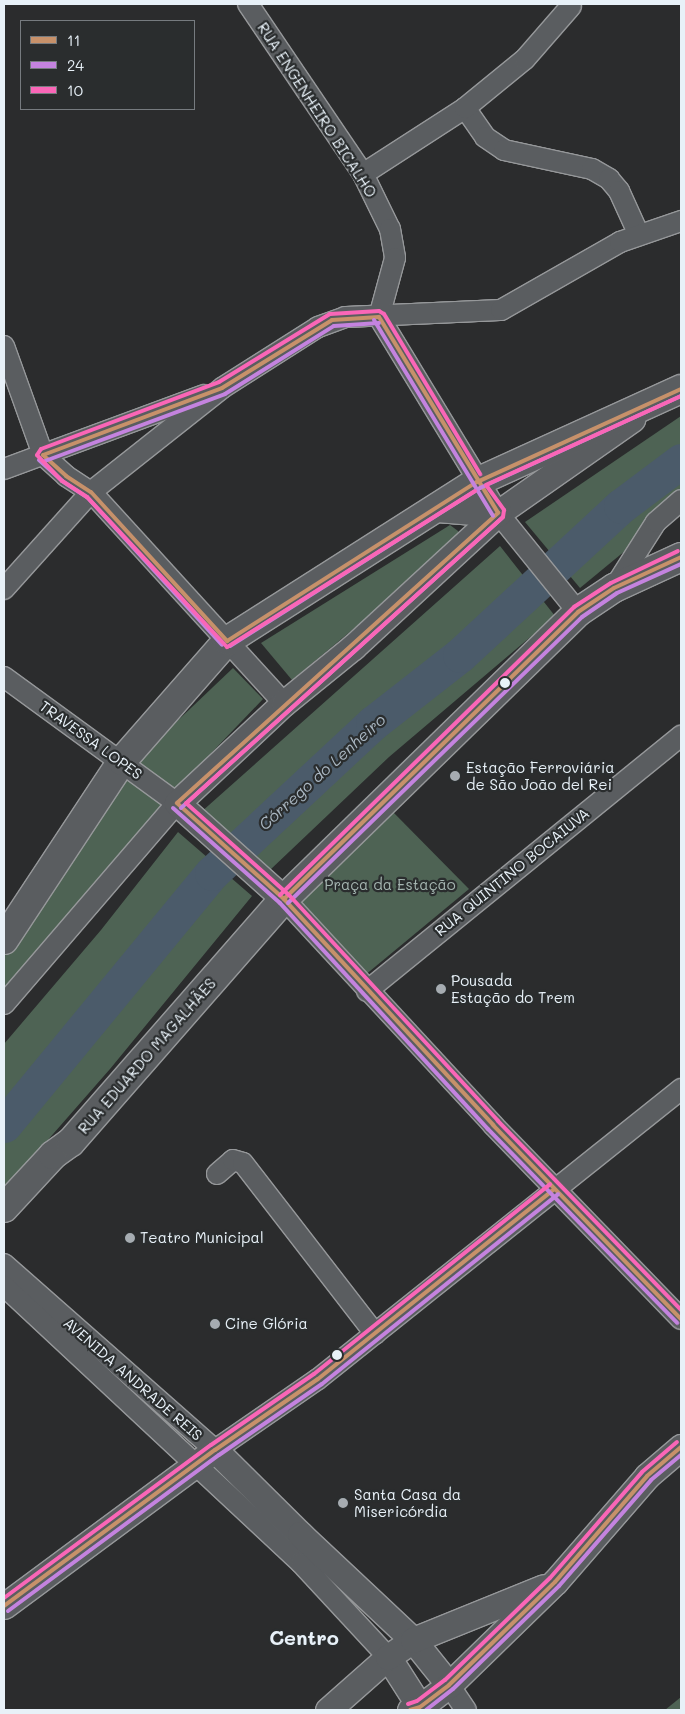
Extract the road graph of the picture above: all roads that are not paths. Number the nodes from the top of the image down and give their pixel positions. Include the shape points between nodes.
1 (248, 4) edge
2 (571, 6) dead end
3 (465, 108) junction
4 (362, 174) junction
5 (681, 221) edge
6 (639, 235) junction
7 (379, 318) junction
8 (4, 346) edge
9 (222, 388) junction
10 (670, 395) edge
11 (43, 455) junction
12 (4, 469) edge
13 (477, 482) junction
14 (91, 492) junction
15 (681, 500) edge
16 (438, 508) junction
17 (500, 516) junction
18 (681, 557) edge
19 (614, 588) junction
20 (4, 589) edge
21 (578, 612) junction
22 (227, 641) junction
23 (4, 677) edge
24 (284, 703) junction
25 (681, 736) edge
26 (122, 760) junction
27 (182, 808) junction
28 (284, 899) junction
29 (4, 940) edge
30 (367, 990) junction
31 (4, 1004) edge
32 (681, 1089) edge
33 (217, 1174) dead end
34 (554, 1189) junction
35 (4, 1208) edge
36 (4, 1264) edge
37 (4, 1286) edge
38 (681, 1318) edge
39 (52, 1320) junction
40 (375, 1334) junction
41 (681, 1447) edge
42 (206, 1458) junction
43 (555, 1582) junction
44 (4, 1606) edge
45 (413, 1640) junction
46 (388, 1657) junction
47 (449, 1685) junction
48 (334, 1707) edge
49 (417, 1709) edge
50 (466, 1710) edge

1 - 4 street, RUA ENGENHEIRO BICALHO
2 - 3 street via 526,59
3 - 4 street
3 - 6 street via 485,137 504,150 587,168 609,179 619,191
4 - 7 street, RUA ENGENHEIRO BICALHO via 385,218 395,250 394,266 385,287
5 - 6 street
6 - 7 street via 603,251 510,307 477,313
7 - 9 street via 345,318 327,322
7 - 13 street
8 - 11 street
9 - 11 street
9 - 14 street
10 - 13 highway
10 - 17 main road
11 - 12 street
11 - 14 street via 66,476
13 - 16 highway
13 - 17 street
14 - 20 street
14 - 22 street
15 - 19 street via 656,522
16 - 17 highway
16 - 22 highway
17 - 21 street
17 - 24 main road via 353,647
18 - 19 highway, RUA EDUARDO MAGALHÃES
19 - 21 highway, RUA EDUARDO MAGALHÃES
21 - 28 highway, RUA EDUARDO MAGALHÃES
22 - 24 street
22 - 26 highway
23 - 26 street, TRAVESSA LOPES
24 - 27 main road
25 - 30 street, RUA QUINTINO BOCAIUVA
26 - 27 street, TRAVESSA LOPES
26 - 29 highway
27 - 28 main road
27 - 31 street
28 - 30 street
28 - 35 highway, RUA EDUARDO MAGALHÃES via 71,1142 53,1155
30 - 34 street
32 - 34 street
33 - 40 street via 233,1160 243,1163
34 - 38 street
34 - 40 street
36 - 39 street, AVENIDA ANDRADE REIS
37 - 39 street, AVENIDA ANDRADE REIS
39 - 42 street, AVENIDA ANDRADE REIS
40 - 42 street via 318,1379
41 - 43 main road via 647,1476
42 - 44 main road
42 - 45 main road, AVENIDA ANDRADE REIS
42 - 46 street, AVENIDA ANDRADE REIS
43 - 45 main road
43 - 47 main road
45 - 46 main road
45 - 47 main road, AVENIDA ANDRADE REIS
46 - 48 main road
46 - 49 main road
47 - 49 main road
47 - 50 street

